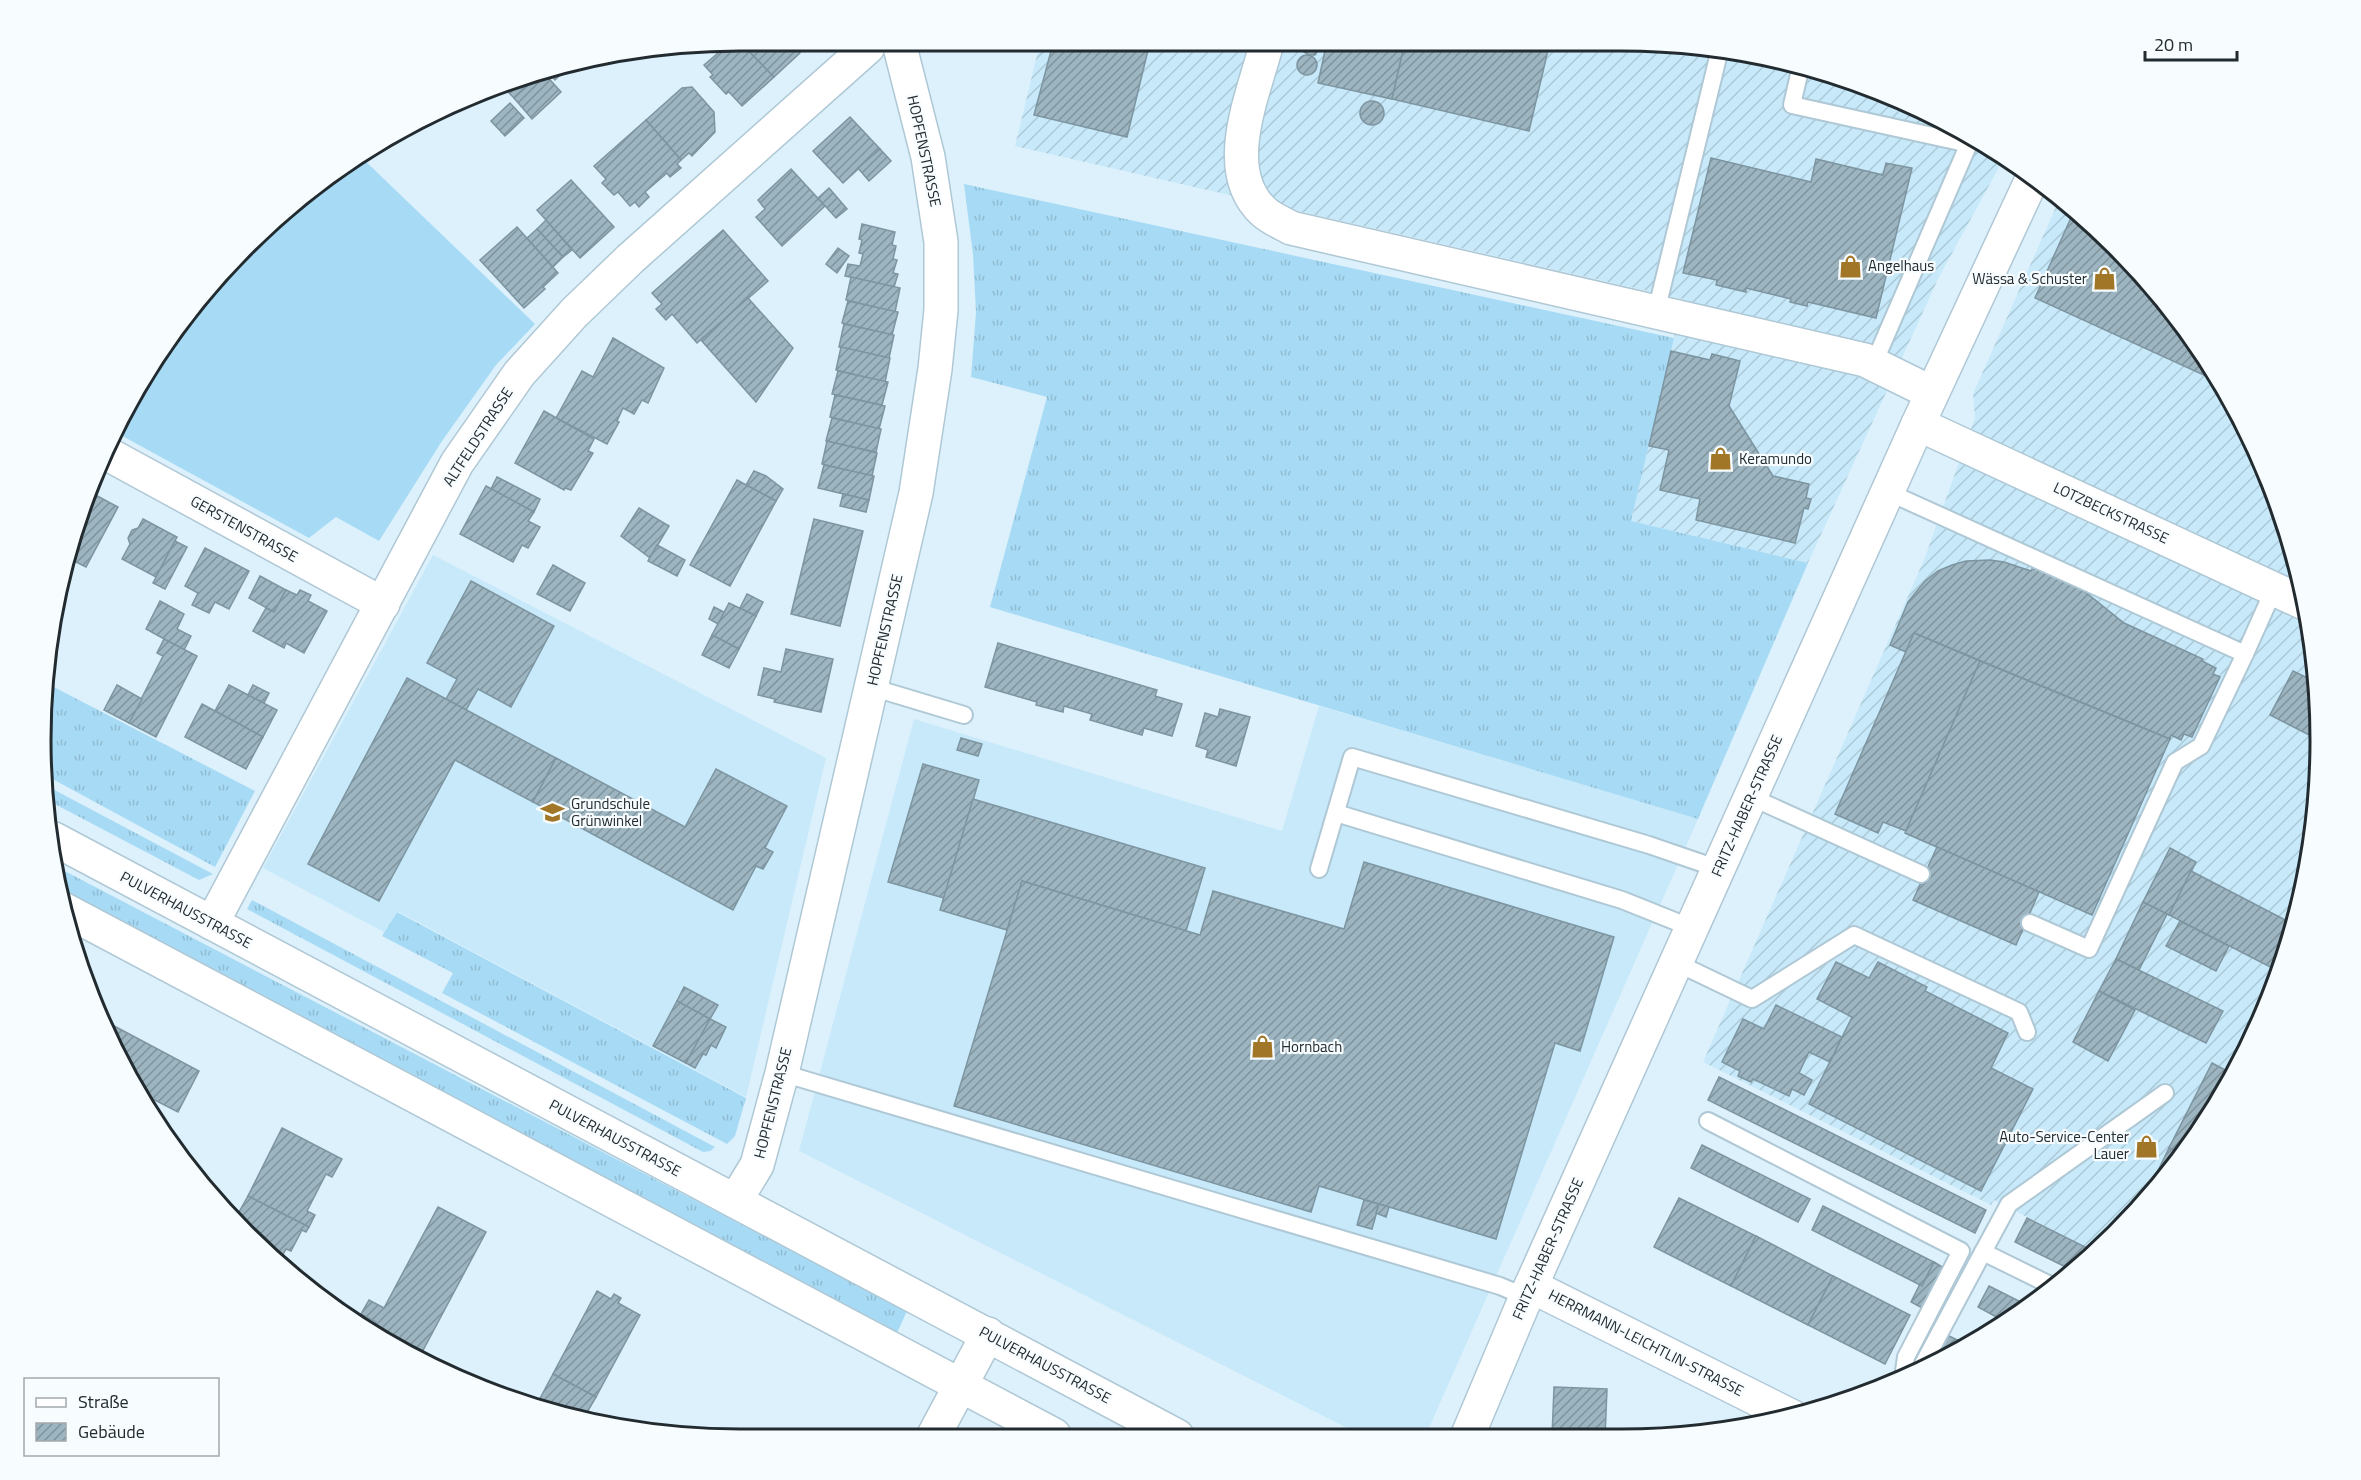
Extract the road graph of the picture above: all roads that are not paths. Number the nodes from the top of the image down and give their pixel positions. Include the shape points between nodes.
1 (862, 51) edge
2 (901, 51) edge
3 (1265, 51) edge
4 (1718, 58) edge
5 (1799, 74) edge
6 (1961, 140) edge
7 (1968, 144) edge
8 (2029, 185) edge
9 (1656, 312) junction
10 (1874, 363) junction
11 (1932, 393) junction
12 (1918, 424) junction
13 (112, 456) edge
14 (1888, 492) junction
15 (2274, 589) junction
16 (2295, 599) edge
17 (383, 604) junction
18 (2245, 654) junction
19 (871, 687) junction
20 (964, 716) dead end
21 (1751, 797) junction
22 (1336, 813) junction
23 (59, 842) edge
24 (1319, 869) dead end
25 (1719, 869) junction
26 (1921, 874) dead end
27 (73, 914) edge
28 (212, 923) junction
29 (2030, 923) dead end
30 (1692, 928) junction
31 (1677, 963) junction
32 (2028, 1032) dead end
33 (782, 1073) junction
34 (2165, 1093) dead end
35 (1708, 1121) dead end
36 (735, 1201) junction
37 (1983, 1252) junction
38 (2045, 1283) edge
39 (1528, 1291) junction
40 (988, 1334) junction
41 (1926, 1358) edge
42 (1904, 1368) edge
43 (960, 1386) junction
44 (1779, 1410) edge
45 (937, 1429) edge
46 (1042, 1429) edge
47 (1164, 1429) edge
48 (1470, 1429) edge

1 - 17 street, ALTFELDSTRASSE via 630,259 519,374 457,463
2 - 19 street, HOPFENSTRASSE via 935,197 941,242 941,310 916,493
3 - 9 street via 1243,135 1240,163 1249,193 1274,219 1292,228
4 - 9 lane
5 - 6 lane via 1792,105
7 - 10 lane
8 - 11 street, FRITZ-HABER-STRASSE
9 - 10 street
10 - 11 street
11 - 12 street, FRITZ-HABER-STRASSE
12 - 14 street, FRITZ-HABER-STRASSE
12 - 15 street, LOTZBECKSTRASSE
13 - 17 street, GERSTENSTRASSE
14 - 18 lane
14 - 21 street, FRITZ-HABER-STRASSE
15 - 16 street, LOTZBECKSTRASSE
15 - 18 lane
17 - 28 street, ALTFELDSTRASSE
18 - 29 lane via 2201,746 2175,762 2089,949
19 - 20 lane
19 - 33 street, HOPFENSTRASSE
21 - 25 street, FRITZ-HABER-STRASSE
21 - 26 lane
22 - 24 lane
22 - 25 lane via 1352,757
22 - 30 lane via 1622,900
23 - 28 street, PULVERHAUSSTRASSE
25 - 30 street, FRITZ-HABER-STRASSE
27 - 43 street
28 - 36 street, PULVERHAUSSTRASSE
30 - 31 street, FRITZ-HABER-STRASSE
31 - 32 lane via 1752,999 1854,935 2019,1012
31 - 39 street, FRITZ-HABER-STRASSE
33 - 36 street, HOPFENSTRASSE via 757,1165
33 - 39 lane via 1500,1286
34 - 37 lane via 2009,1204
35 - 42 lane via 1961,1251 1906,1357
36 - 40 street, PULVERHAUSSTRASSE
37 - 38 lane
37 - 41 lane
39 - 44 street, HERRMANN-LEICHTLIN-STRASSE
39 - 48 street, FRITZ-HABER-STRASSE
40 - 43 street
40 - 47 street, PULVERHAUSSTRASSE
43 - 45 street
43 - 46 street

